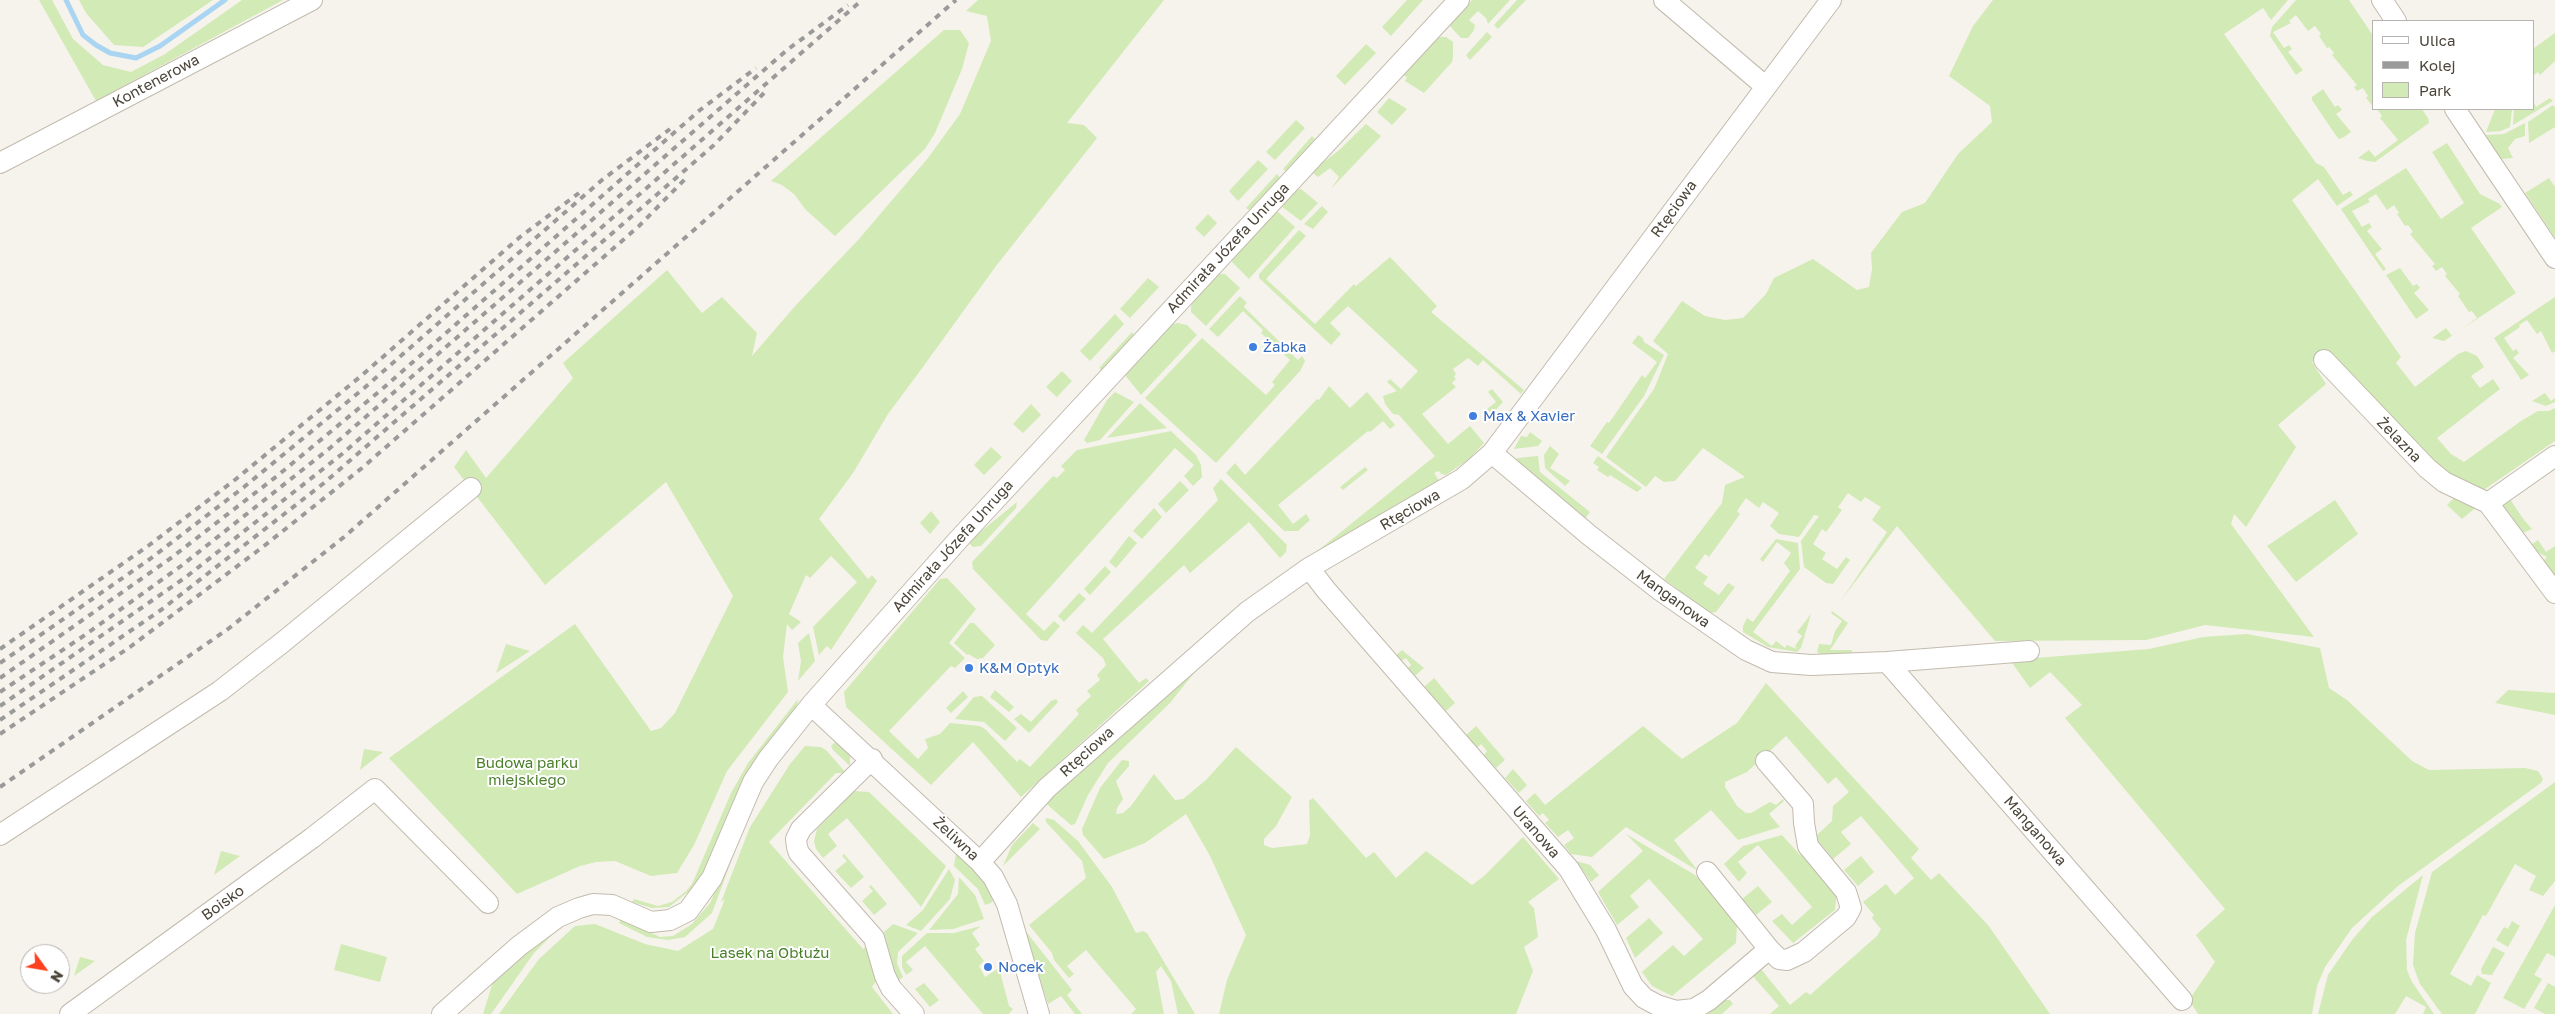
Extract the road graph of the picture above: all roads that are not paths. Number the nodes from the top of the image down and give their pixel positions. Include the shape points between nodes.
1 (312, 0) edge
2 (1459, 0) edge
3 (1664, 0) edge
4 (1830, 0) edge
5 (2382, 0) edge
6 (2395, 20) edge
7 (1765, 86) junction
8 (2456, 110) edge
9 (0, 163) edge
10 (2555, 258) edge
11 (2324, 360) dead end
12 (1492, 453) junction
13 (2555, 456) edge
14 (470, 488) dead end
15 (2488, 503) junction
16 (1309, 568) junction
17 (2555, 593) edge
18 (2029, 651) dead end
19 (1887, 662) junction
20 (811, 705) junction
21 (872, 759) junction
22 (1766, 761) dead end
23 (0, 835) edge
24 (980, 862) junction
25 (1706, 872) dead end
26 (488, 903) dead end
27 (1768, 949) junction
28 (2182, 1000) dead end
29 (70, 1014) edge
30 (442, 1014) edge
31 (914, 1014) edge
32 (1038, 1014) edge

1 - 9 street, Kontenerowa
2 - 20 street, Admirała Józefa Unruga via 958,540
3 - 7 street
4 - 7 street, Rtęciowa
5 - 6 street
7 - 12 street, Rtęciowa
8 - 10 street
11 - 15 street, Żelazna via 2427,468 2444,482
12 - 16 street, Rtęciowa via 1462,479
12 - 19 street, Manganowa via 1660,592 1761,658 1789,665
13 - 15 street
14 - 23 street via 220,691
15 - 17 street, Żelazna
16 - 24 street, Rtęciowa via 1247,612 1095,743 1047,788
16 - 27 street, Uranowa via 1569,869 1606,930 1634,986 1644,998 1676,1011 1694,1009 1710,1000
18 - 19 street, Manganowa
19 - 28 street, Manganowa
20 - 21 street, Żeliwna
20 - 30 street, Admirała Józefa Unruga via 753,782 712,878 688,911 670,920 651,922 612,905 593,904 579,908 558,917 519,946
21 - 24 street, Żeliwna
21 - 31 street via 801,829 796,839 797,846 799,853 874,938 888,982
22 - 27 street via 1803,804 1808,846 1846,892 1851,908 1840,923 1796,958 1780,959
24 - 32 street, Żeliwna via 993,877 1007,904
25 - 27 street
26 - 29 street, Boisko via 375,789

